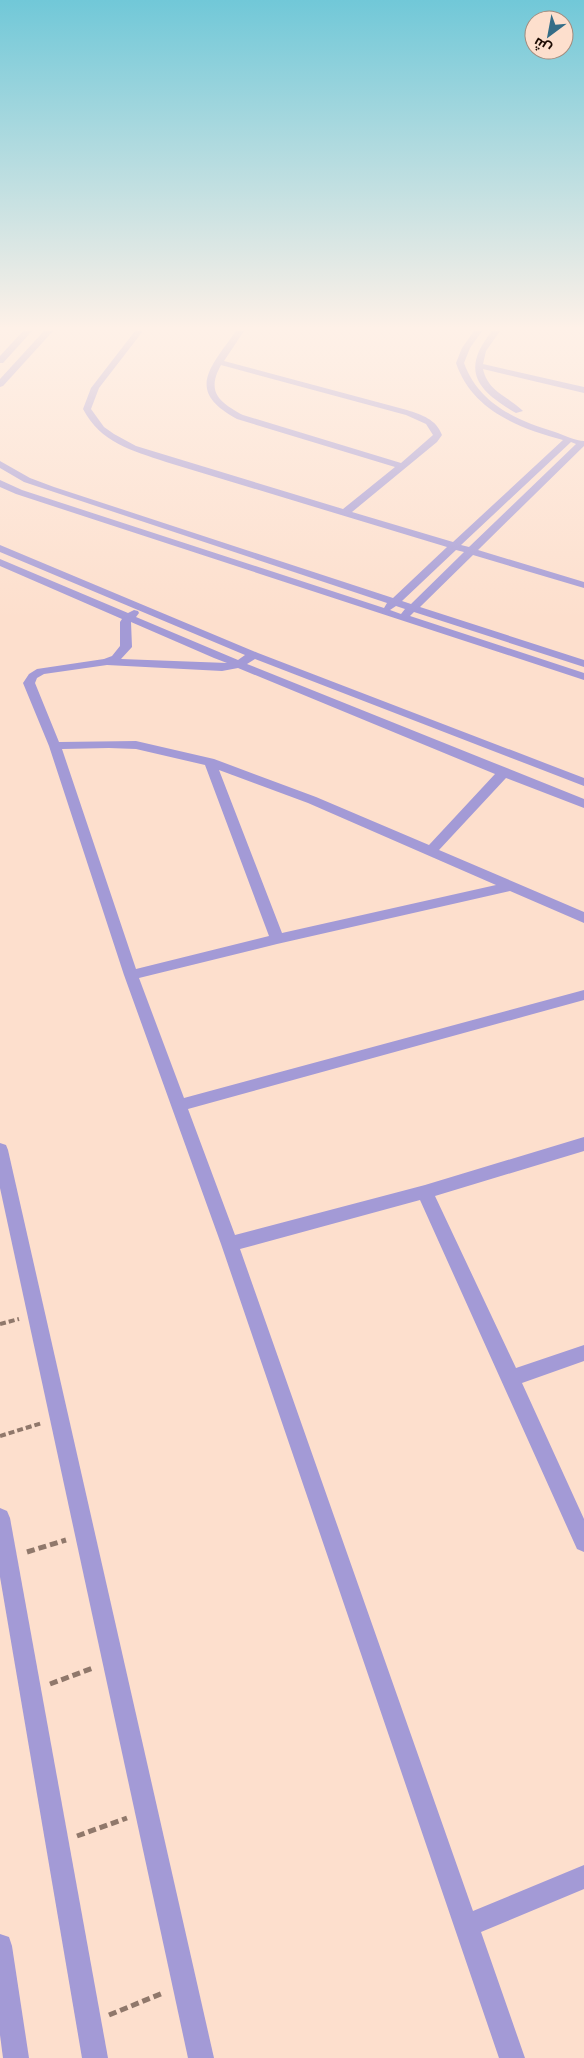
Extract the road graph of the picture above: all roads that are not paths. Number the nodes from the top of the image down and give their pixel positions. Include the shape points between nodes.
1 (98, 427) edge
2 (273, 427) edge
3 (433, 427) edge
4 (533, 427) edge
5 (554, 427) edge
6 (569, 439) junction
7 (583, 440) edge
8 (0, 464) edge
9 (402, 466) junction
10 (0, 483) edge
11 (345, 513) junction
12 (188, 535) junction
13 (174, 543) junction
14 (454, 547) junction
15 (0, 548) edge
16 (469, 551) junction
17 (0, 562) edge
18 (584, 585) edge
19 (394, 603) junction
20 (141, 607) junction
21 (411, 609) junction
22 (383, 613) junction
23 (128, 617) junction
24 (401, 619) junction
25 (254, 655) junction
26 (107, 662) junction
27 (239, 664) junction
28 (584, 664) edge
29 (584, 678) edge
30 (55, 746) junction
31 (491, 748) junction
32 (210, 762) junction
33 (477, 762) junction
34 (504, 773) junction
35 (584, 782) edge
36 (584, 804) edge
37 (430, 852) junction
38 (513, 886) junction
39 (584, 918) edge
40 (277, 939) junction
41 (131, 975) junction
42 (584, 995) edge
43 (180, 1105) junction
44 (584, 1144) edge
45 (0, 1150) edge
46 (425, 1192) junction
47 (230, 1244) junction
48 (584, 1353) edge
49 (511, 1378) junction
50 (0, 1518) edge
51 (584, 1542) edge
52 (584, 1877) edge
53 (466, 1926) junction
54 (0, 1946) edge
55 (16, 2058) edge
56 (95, 2058) edge
57 (201, 2058) edge
58 (512, 2058) edge

1 - 11 street via 127,445 169,460
2 - 9 street
3 - 9 street via 438,435
4 - 6 street
5 - 7 street
6 - 7 street
6 - 14 street
7 - 16 street
8 - 12 street via 27,480
9 - 11 street
10 - 13 street
11 - 14 street
12 - 13 street
12 - 19 street
13 - 22 street
14 - 16 street
14 - 19 street
15 - 20 street
16 - 18 street
16 - 21 street
17 - 23 street
19 - 21 street
19 - 22 street
20 - 23 street
20 - 25 street
21 - 24 street
21 - 28 street
22 - 24 street
23 - 26 street via 124,622 126,647
23 - 27 street
24 - 29 street
25 - 27 street
25 - 31 street
26 - 27 street via 213,669
26 - 30 street via 41,671 30,679 38,711
27 - 33 street
30 - 32 street via 136,745
30 - 41 street
31 - 33 street
31 - 35 street
32 - 37 street via 312,800
32 - 40 street
33 - 34 street
34 - 36 street
34 - 37 street
37 - 38 street
38 - 39 street
38 - 40 street
40 - 41 street
41 - 43 street
42 - 43 street
43 - 47 street
44 - 46 street
45 - 57 street
46 - 47 street
46 - 49 street
47 - 53 street
48 - 49 street
49 - 51 street
50 - 56 street
52 - 53 street
53 - 58 street
54 - 55 street

